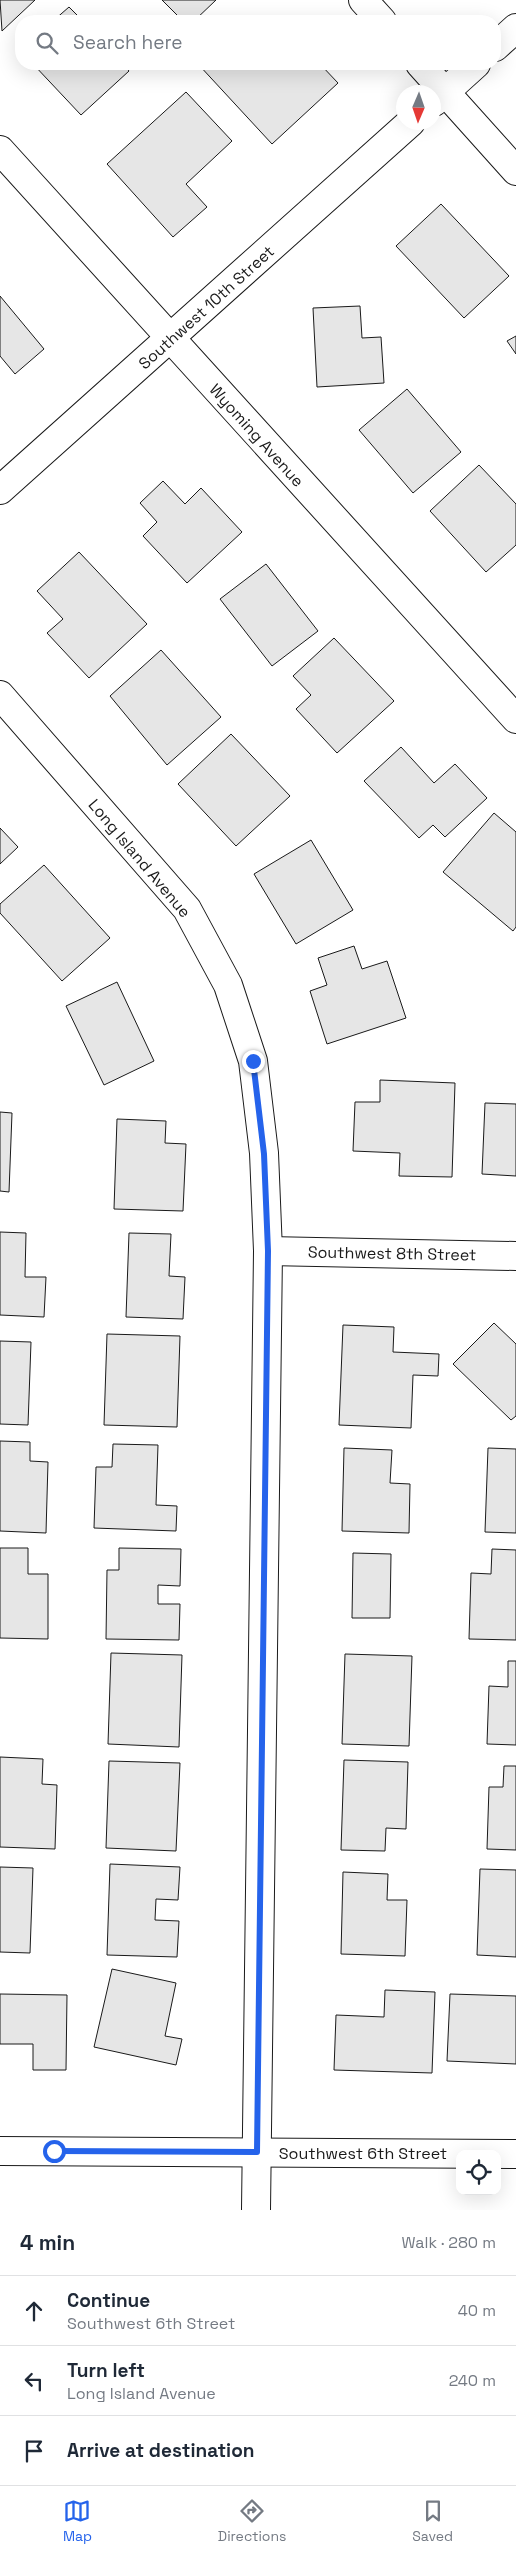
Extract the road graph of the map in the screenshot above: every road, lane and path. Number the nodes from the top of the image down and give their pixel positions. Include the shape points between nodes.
1 (363, 0) edge
2 (377, 15) edge
3 (516, 28) edge
4 (501, 42) edge
5 (423, 70) edge
6 (469, 70) edge
7 (432, 85) edge
8 (441, 95) edge
9 (441, 99) edge
10 (402, 130) edge
11 (0, 150) edge
12 (516, 171) edge
13 (170, 339) junction
14 (0, 490) edge
15 (0, 695) edge
16 (516, 719) edge
17 (268, 1251) junction
18 (516, 1256) edge
19 (0, 2151) edge
20 (257, 2152) junction
21 (516, 2154) edge
22 (256, 2210) edge

1 - 2 street
3 - 4 street
5 - 7 street
6 - 8 street
9 - 12 street
10 - 13 street, Southwest 10th Street
11 - 13 street, Wyoming Avenue
13 - 14 street, Southwest 10th Street
13 - 16 street, Wyoming Avenue
15 - 17 street, Long Island Avenue via 187,909 228,985 253,1061 264,1154
17 - 18 street, Southwest 8th Street
17 - 20 street, Long Island Avenue
19 - 20 street, Southwest 6th Street
20 - 21 street, Southwest 6th Street
20 - 22 street, Long Island Avenue

